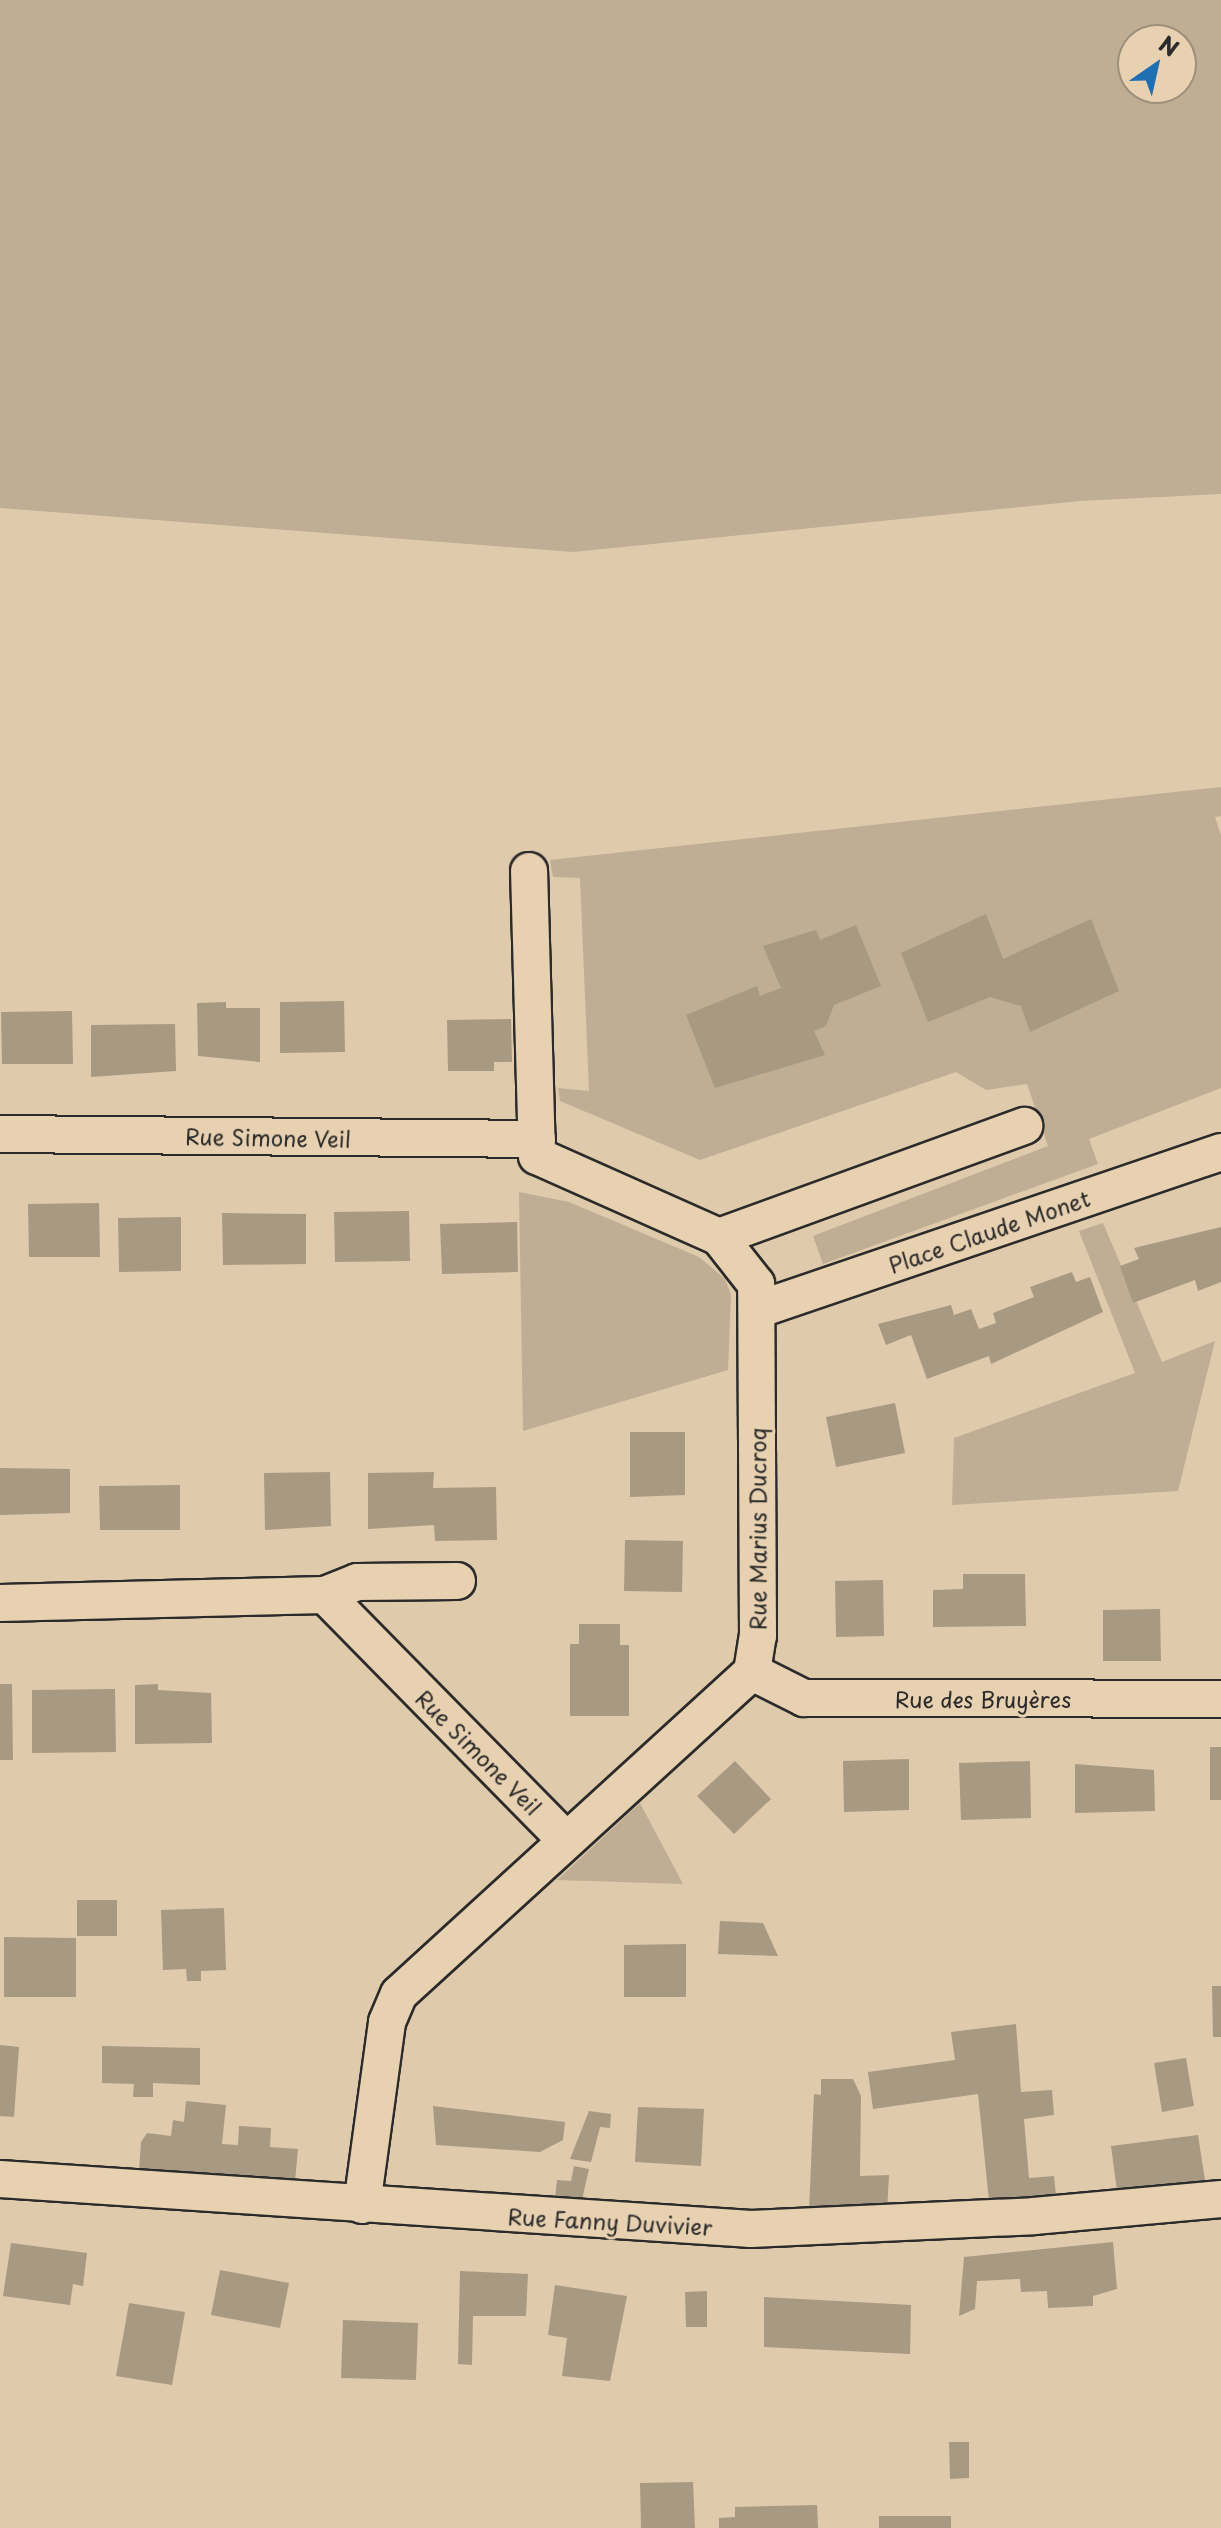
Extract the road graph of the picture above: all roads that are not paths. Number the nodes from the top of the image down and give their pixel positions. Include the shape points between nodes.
1 (529, 871) dead end
2 (1024, 1126) dead end
3 (0, 1134) edge
4 (537, 1139) junction
5 (1221, 1152) edge
6 (719, 1237) junction
7 (757, 1310) junction
8 (457, 1581) dead end
9 (325, 1595) junction
10 (0, 1603) edge
11 (752, 1672) junction
12 (1221, 1699) edge
13 (566, 1840) junction
14 (0, 2179) edge
15 (1221, 2199) edge
16 (362, 2205) junction

1 - 4 street
2 - 6 street
3 - 4 street, Rue Simone Veil
4 - 6 street, Rue Marius Ducroq via 537,1156
5 - 7 street, Place Claude Monet
6 - 7 street, Rue Marius Ducroq via 756,1284
7 - 11 street, Rue Marius Ducroq via 758,1636
8 - 9 street via 357,1582
9 - 10 street
9 - 13 street, Rue Simone Veil
11 - 12 street, Rue des Bruyères via 804,1698
11 - 13 street
13 - 16 street via 399,1994 387,2022
14 - 16 street, Rue Fanny Duvivier
15 - 16 street, Rue Fanny Duvivier via 751,2229

